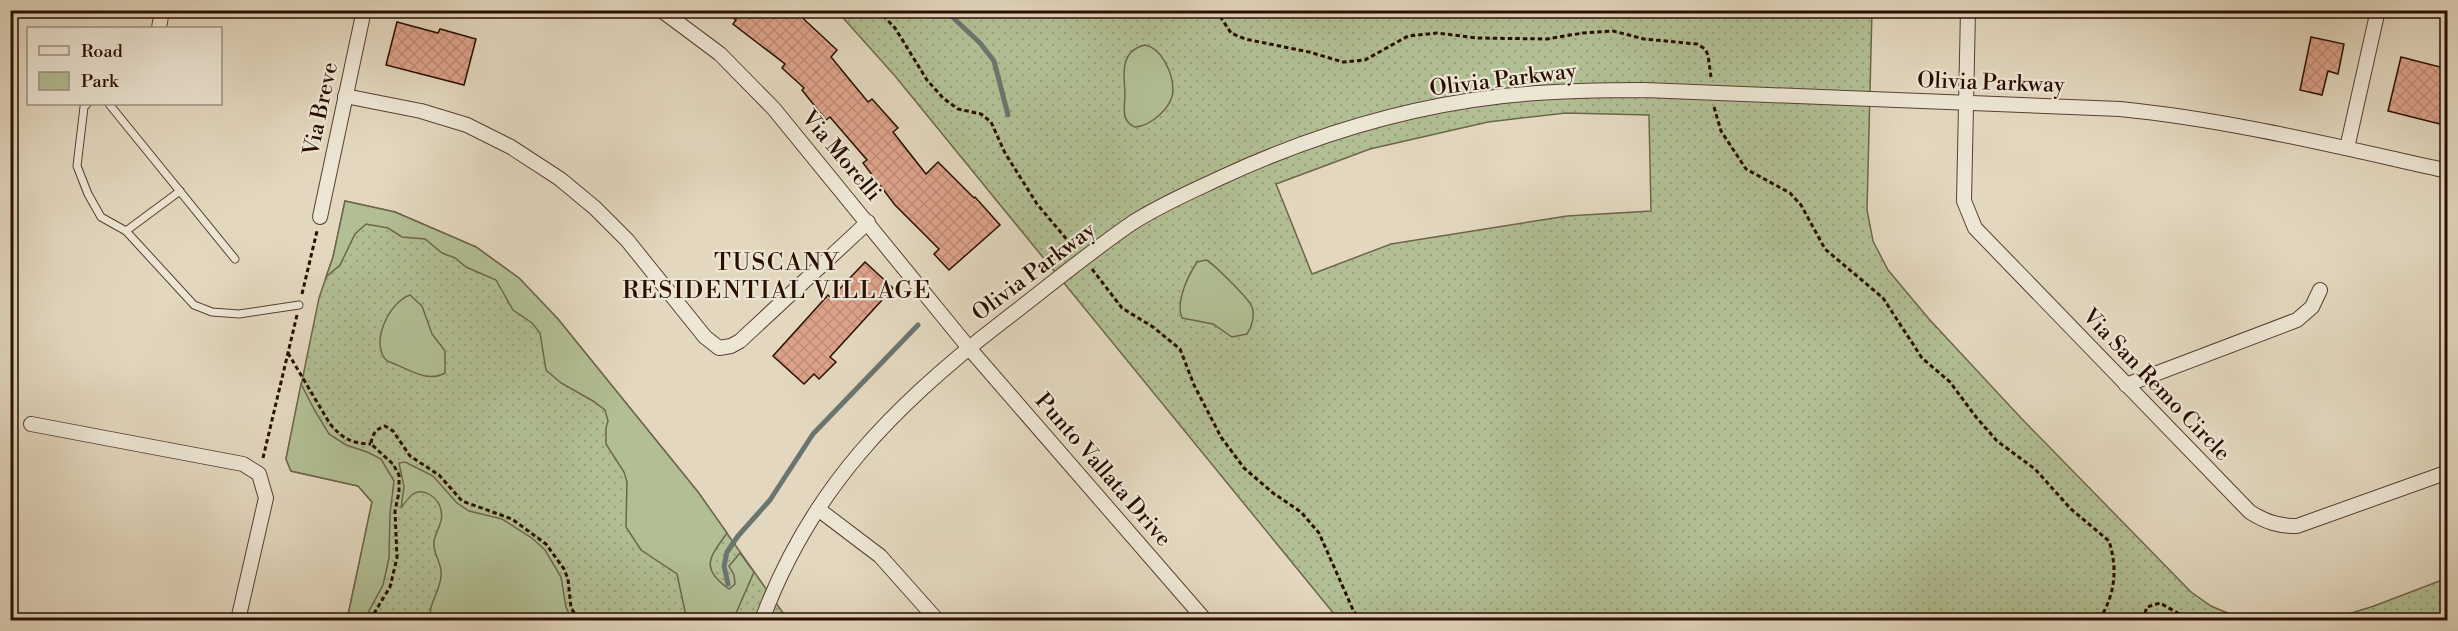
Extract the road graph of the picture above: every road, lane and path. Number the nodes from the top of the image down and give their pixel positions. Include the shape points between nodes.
1 (162, 10) edge
2 (364, 10) edge
3 (661, 10) edge
4 (878, 10) edge
5 (1216, 10) edge
6 (1968, 10) edge
7 (2378, 10) edge
8 (159, 27) edge
9 (1712, 94) junction
10 (345, 96) junction
11 (1965, 102) junction
12 (86, 105) edge
13 (110, 105) edge
14 (2347, 148) junction
15 (2448, 171) edge
16 (180, 191) junction
17 (320, 217) joint
18 (868, 222) junction
19 (126, 231) junction
20 (1084, 259) junction
21 (235, 260) dead end
22 (2320, 290) dead end
23 (299, 305) junction
24 (969, 348) junction
25 (288, 352) junction
26 (2126, 385) junction
27 (31, 424) dead end
28 (370, 444) junction
29 (266, 447) dead end
30 (2448, 472) edge
31 (818, 509) junction
32 (238, 621) edge
33 (370, 621) edge
34 (579, 621) edge
35 (762, 621) edge
36 (937, 621) edge
37 (1205, 621) edge
38 (1363, 621) edge
39 (2099, 621) edge
40 (2146, 621) edge
41 (2190, 621) edge

1 - 8 street
2 - 10 street, Via Breve
3 - 18 street, Via Morelli via 720,54 774,109
4 - 20 path via 944,98 958,109 981,114 992,122 1005,153 1037,204
5 - 9 path via 1231,33 1245,39 1343,62 1365,60 1408,36 1437,33 1547,39 1613,31 1644,39 1688,43 1705,49 1708,55
6 - 11 street, Via San Remo Circle
7 - 14 street
9 - 11 street, Olivia Parkway
9 - 20 street, Olivia Parkway via 1562,91 1490,98 1369,123 1299,145 1176,198 1134,222
9 - 39 path via 1721,131 1746,169 1790,193 1825,249 1883,298 1922,358 1950,382 1997,441 2034,469 2071,509 2109,541 2114,587
10 - 17 street, Via Breve
10 - 18 street via 421,111 467,126 511,147 560,179 627,240 705,337 719,348 740,341
11 - 14 street, Olivia Parkway via 2167,113
11 - 26 street, Via San Remo Circle via 1964,201 1976,228
12 - 19 lane via 77,166 101,217
13 - 16 lane
14 - 15 street, Olivia Parkway
16 - 19 lane
16 - 21 lane
17 - 23 path
18 - 24 street, Via Morelli
19 - 23 lane via 194,305 212,312 239,314
20 - 24 street, Olivia Parkway
20 - 38 path via 1122,308 1180,349 1221,437 1244,468 1301,512 1319,533 1354,612
22 - 26 street via 2312,307 2297,320
23 - 25 path
24 - 31 street, Olivia Parkway via 884,424 840,474
24 - 37 street, Punto Vallata Drive
25 - 28 path via 330,424 349,441
25 - 29 path
26 - 30 street, Via San Remo Circle via 2250,512 2281,526 2297,526
27 - 32 street via 243,464 260,474 266,498
28 - 33 path via 393,464 399,476 397,558 390,587
28 - 34 path via 378,428 385,426 410,456 438,475 462,501 512,519 538,537 564,569 571,608
31 - 35 street, Olivia Parkway via 784,570
31 - 36 street via 880,556
40 - 41 path via 2147,607 2160,603

